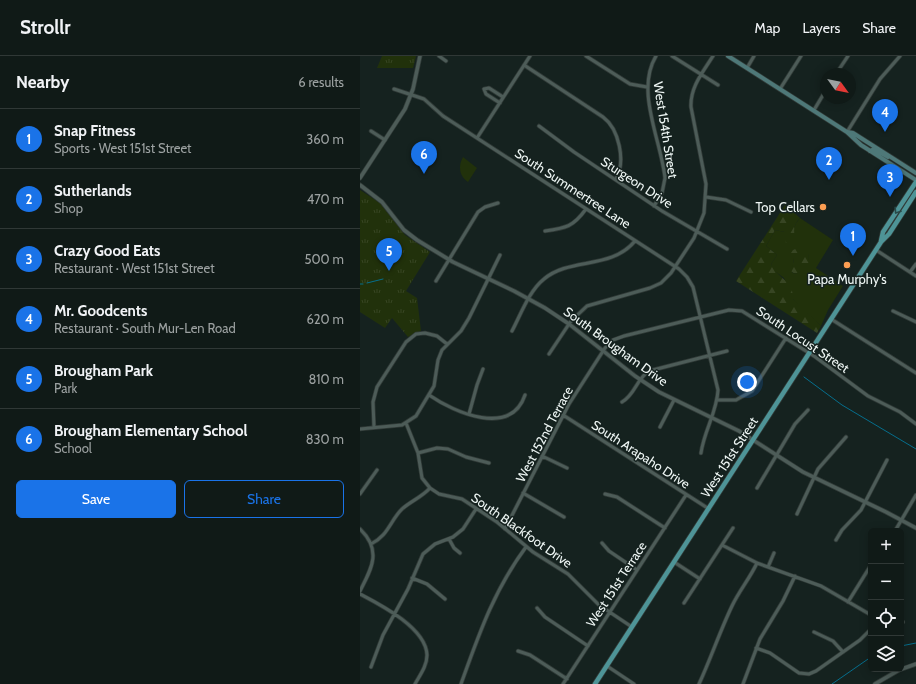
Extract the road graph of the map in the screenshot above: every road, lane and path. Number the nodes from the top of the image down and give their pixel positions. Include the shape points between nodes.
1 (420, 56) edge
2 (439, 56) edge
3 (530, 56) edge
4 (586, 56) edge
5 (656, 56) edge
6 (672, 56) edge
7 (713, 56) edge
8 (728, 56) edge
9 (754, 56) edge
10 (801, 56) edge
11 (848, 56) edge
12 (900, 56) edge
13 (446, 61) dead end
14 (524, 65) junction
15 (747, 68) junction
16 (840, 68) edge
17 (701, 75) junction
18 (718, 85) dead end
19 (647, 87) junction
20 (394, 89) dead end
21 (780, 89) junction
22 (411, 95) junction
23 (504, 96) junction
24 (820, 100) edge
25 (500, 102) junction
26 (814, 110) junction
27 (539, 126) dead end
28 (371, 131) dead end
29 (847, 132) junction
30 (477, 138) junction
31 (385, 140) junction
32 (870, 151) junction
33 (892, 157) junction
34 (916, 173) edge
35 (360, 178) edge
36 (616, 179) junction
37 (916, 181) edge
38 (360, 185) edge
39 (916, 192) edge
40 (706, 197) junction
41 (498, 203) dead end
42 (654, 206) junction
43 (586, 209) junction
44 (751, 212) dead end
45 (545, 231) dead end
46 (697, 232) junction
47 (635, 241) junction
48 (881, 242) junction
49 (727, 249) dead end
50 (876, 250) junction
51 (500, 255) dead end
52 (449, 260) junction
53 (916, 264) edge
54 (675, 266) junction
55 (910, 272) junction
56 (916, 276) edge
57 (489, 280) junction
58 (436, 281) dead end
59 (529, 299) junction
60 (893, 311) dead end
61 (700, 317) junction
62 (832, 319) junction
63 (916, 322) edge
64 (569, 324) junction
65 (512, 331) dead end
66 (786, 338) junction
67 (447, 344) junction
68 (604, 351) junction
69 (727, 351) dead end
70 (810, 353) junction
71 (549, 354) dead end
72 (710, 355) junction
73 (483, 369) dead end
74 (916, 373) edge
75 (641, 380) junction
76 (525, 394) dead end
77 (429, 395) junction
78 (674, 400) junction
79 (718, 400) junction
80 (622, 402) dead end
81 (808, 410) dead end
82 (469, 414) junction
83 (563, 415) junction
84 (711, 417) junction
85 (406, 423) junction
86 (916, 424) edge
87 (374, 427) junction
88 (660, 427) dead end
89 (360, 430) edge
90 (846, 437) dead end
91 (753, 441) junction
92 (418, 453) junction
93 (701, 453) dead end
94 (542, 456) junction
95 (776, 456) junction
96 (887, 460) dead end
97 (489, 463) dead end
98 (567, 468) dead end
99 (377, 470) dead end
100 (813, 478) junction
101 (430, 488) junction
102 (757, 488) dead end
103 (523, 493) junction
104 (360, 494) edge
105 (605, 494) dead end
106 (686, 495) junction
107 (916, 495) edge
108 (865, 502) junction
109 (476, 509) junction
110 (709, 509) junction
111 (797, 514) dead end
112 (564, 517) dead end
113 (902, 520) junction
114 (665, 528) junction
115 (733, 528) dead end
116 (896, 528) edge
117 (916, 528) edge
118 (360, 529) edge
119 (505, 529) junction
120 (449, 539) junction
121 (836, 540) dead end
122 (602, 543) dead end
123 (371, 544) junction
124 (722, 545) junction
125 (526, 547) junction
126 (460, 553) dead end
127 (774, 553) dead end
128 (674, 562) junction
129 (757, 563) junction
130 (768, 567) junction
131 (637, 570) junction
132 (868, 570) edge
133 (795, 576) junction
134 (412, 578) junction
135 (700, 579) junction
136 (360, 591) edge
137 (360, 594) edge
138 (445, 599) dead end
139 (848, 602) junction
140 (684, 603) dead end
141 (537, 608) dead end
142 (610, 612) junction
143 (868, 613) edge
144 (394, 614) junction
145 (632, 627) junction
146 (814, 632) dead end
147 (868, 632) edge
148 (588, 646) junction
149 (756, 648) junction
150 (518, 652) dead end
151 (843, 652) junction
152 (916, 664) edge
153 (607, 666) junction
154 (371, 667) dead end
155 (567, 679) junction
156 (881, 680) junction
157 (415, 684) edge
158 (461, 684) edge
159 (563, 684) edge
160 (595, 684) edge
161 (634, 684) edge
162 (699, 684) edge
163 (743, 684) edge
164 (875, 684) edge
165 (884, 684) edge

1 - 22 street
2 - 13 street
3 - 14 street
4 - 19 street via 630,84
5 - 19 street, West 154th Street via 650,68
6 - 17 street
7 - 17 street
8 - 15 main road
9 - 15 street
10 - 21 street
11 - 16 street
12 - 29 street via 880,79
14 - 23 street
14 - 36 street via 610,123 621,160
15 - 21 main road
17 - 18 street
17 - 40 street via 692,91 691,107 705,173
19 - 42 street, West 154th Street via 665,178 662,193
20 - 22 street, South Summertree Lane
21 - 26 main road
22 - 30 street, South Summertree Lane via 424,99 443,116
22 - 31 street
23 - 25 street
23 - 25 street via 490,88 484,89 486,94
24 - 26 street
25 - 30 street
26 - 29 main road
27 - 36 street, Sturgeon Drive
28 - 31 street
29 - 32 main road
29 - 33 main road via 853,133
30 - 43 street, South Summertree Lane
31 - 35 street
32 - 33 main road via 874,149
32 - 37 main road
33 - 34 main road
36 - 42 street, Sturgeon Drive
37 -> 48 main road, West 151st Street via 883,232
38 - 52 street, South Brougham Drive via 382,202 411,237
39 - 48 main road, West 151st Street
40 - 44 street via 726,200
40 - 46 street
41 - 52 street via 478,212
42 - 46 street, Sturgeon Drive
43 - 45 street via 570,226
43 - 47 street, South Summertree Lane
46 - 49 street, Sturgeon Drive
46 - 54 street
47 - 54 street, South Summertree Lane
47 - 59 street via 618,256 551,274 540,283
48 - 50 main road, West 151st Street
50 - 55 street
50 - 62 main road, West 151st Street
51 - 57 street
52 - 57 street, South Brougham Drive
52 - 58 street
53 - 55 street
54 - 61 street, South Summertree Lane via 690,282
54 - 64 street via 666,278 654,286 593,303 582,309
55 - 56 street
57 - 59 street, South Brougham Drive
57 - 67 street via 463,328
59 - 64 street, South Brougham Drive
59 - 65 street
60 - 63 street
61 - 66 street, South Locust Street via 729,310 742,311
61 - 68 street, South Locust Street via 619,338 611,342
61 - 72 street, South Summertree Lane
62 - 70 main road, West 151st Street
62 - 74 street
64 - 68 street, South Brougham Drive
64 - 71 street
66 - 70 street, South Locust Street
66 - 79 street via 752,391 736,400
67 - 77 street via 438,360 436,381
67 - 87 street via 434,334 424,332 416,334 406,342 377,388 373,402
68 - 75 street, South Brougham Drive
68 - 83 street, West 152nd Terrace
69 - 72 street
70 - 86 street, South Locust Street via 859,390 900,412
70 - 91 main road, West 151st Street
72 - 75 street via 649,371
72 - 79 street, South Summertree Lane
73 - 82 street via 476,384
75 - 78 street, South Brougham Drive
75 - 80 street
76 - 82 street via 519,407 507,417 497,419
77 - 82 street via 441,403
77 - 85 street via 416,416
78 - 84 street, South Brougham Drive
78 - 88 street
79 - 84 street
81 - 95 street via 798,420
83 - 94 street, West 152nd Terrace
83 - 106 street, South Arapaho Drive
84 - 91 street, South Brougham Drive
84 - 93 street
85 - 87 street
85 - 92 street
87 - 89 street
90 - 100 street via 826,458
91 - 95 street, South Brougham Drive
91 - 110 main road, West 151st Street
92 - 97 street via 437,448 448,449
92 - 101 street via 422,478
94 - 98 street
94 - 103 street, West 152nd Terrace
95 - 100 street, South Brougham Drive
95 - 102 street
96 - 108 street
99 - 104 street
100 - 108 street, South Brougham Drive
100 - 111 street
101 - 109 street, South Blackfoot Drive via 439,494 462,499
101 - 123 street via 402,509 386,533
103 - 112 street
103 - 119 street, West 152nd Terrace
105 - 114 street via 617,497
106 - 110 street, South Arapaho Drive
106 - 114 street, West 151st Terrace
107 - 113 street
108 - 113 street, South Brougham Drive
108 - 121 street
109 - 119 street, South Blackfoot Drive
109 - 120 street via 463,529
110 - 128 main road, West 151st Street
113 - 116 street
113 - 117 street, South Brougham Drive
114 - 131 street, West 151st Terrace
115 - 124 street
118 - 123 street
119 - 125 street, South Blackfoot Drive
120 - 126 street
120 - 134 street via 435,544 426,551 417,563
122 - 131 street via 609,551
123 - 136 street via 373,562
124 - 129 street
124 - 135 street
125 - 142 street, South Blackfoot Drive via 568,574 591,599
125 - 158 street via 503,581 488,610
127 - 130 street
128 - 135 street
128 - 145 main road, West 151st Street
129 - 130 street
129 - 162 street via 721,629
130 - 133 street
131 - 142 street, West 151st Terrace
132 - 139 street
133 - 139 street via 822,586
133 - 149 street
134 - 138 street via 427,584
134 - 144 street
135 - 140 street
137 - 144 street
139 - 143 street
141 - 148 street via 545,618
142 - 145 street, South Blackfoot Drive
142 - 148 street, West 151st Terrace
144 - 154 street via 380,640
144 - 157 street via 410,626 426,648 425,663
145 - 153 main road, West 151st Street
146 - 151 street via 833,641
147 - 151 street
148 - 155 street, West 151st Terrace
149 - 151 street via 770,653 804,674 816,671
149 - 163 street
150 - 155 street via 530,655
152 - 156 street
153 - 160 main road, West 151st Street
153 - 161 street
155 - 159 street, West 151st Terrace
156 - 164 street
156 - 165 street

